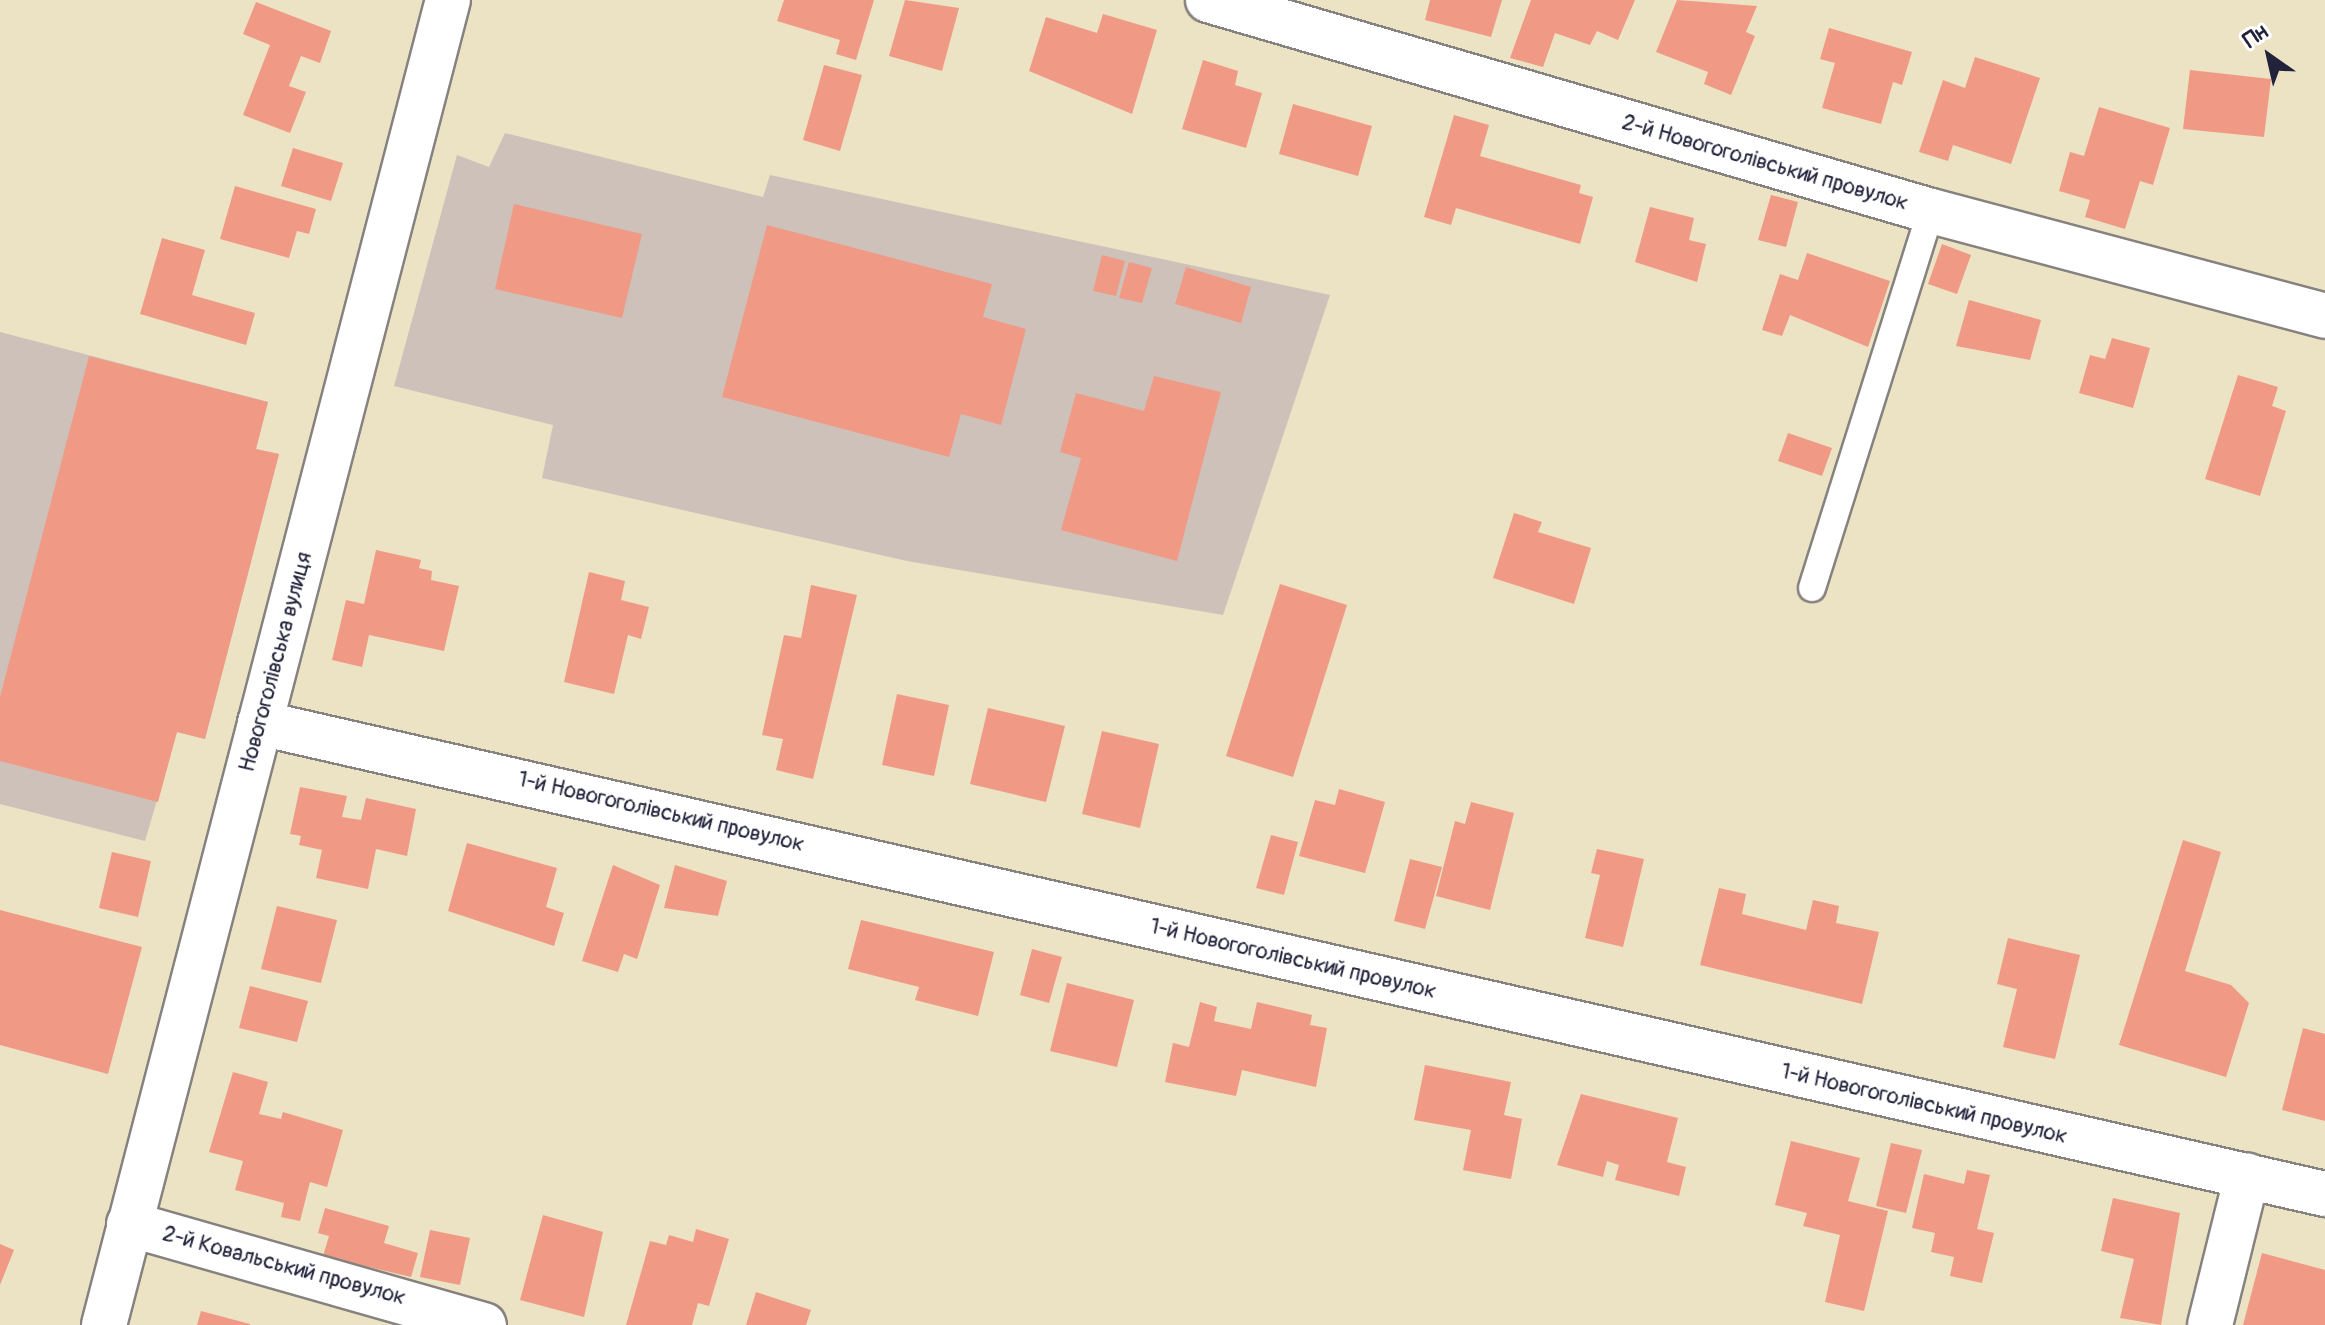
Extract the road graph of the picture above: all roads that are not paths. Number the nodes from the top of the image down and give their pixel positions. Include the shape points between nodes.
1 (448, 0) edge
2 (1208, 0) edge
3 (1931, 211) junction
4 (2325, 316) edge
5 (1812, 588) dead end
6 (260, 723) junction
7 (2247, 1176) junction
8 (2325, 1194) edge
9 (129, 1224) junction
10 (104, 1325) edge
11 (484, 1325) edge
12 (2210, 1325) edge

1 - 6 street, Новогоголівська вулиця
2 - 3 street, 2-й Новогоголівський провулок
3 - 4 street, 2-й Новогоголівський провулок
3 - 5 lane
6 - 7 street, 1-й Новогоголівський провулок
6 - 9 street, Новогоголівська вулиця
7 - 8 street, 1-й Новогоголівський провулок
7 - 12 street
9 - 10 street, Новогоголівська вулиця
9 - 11 street, 2-й Ковальський провулок

